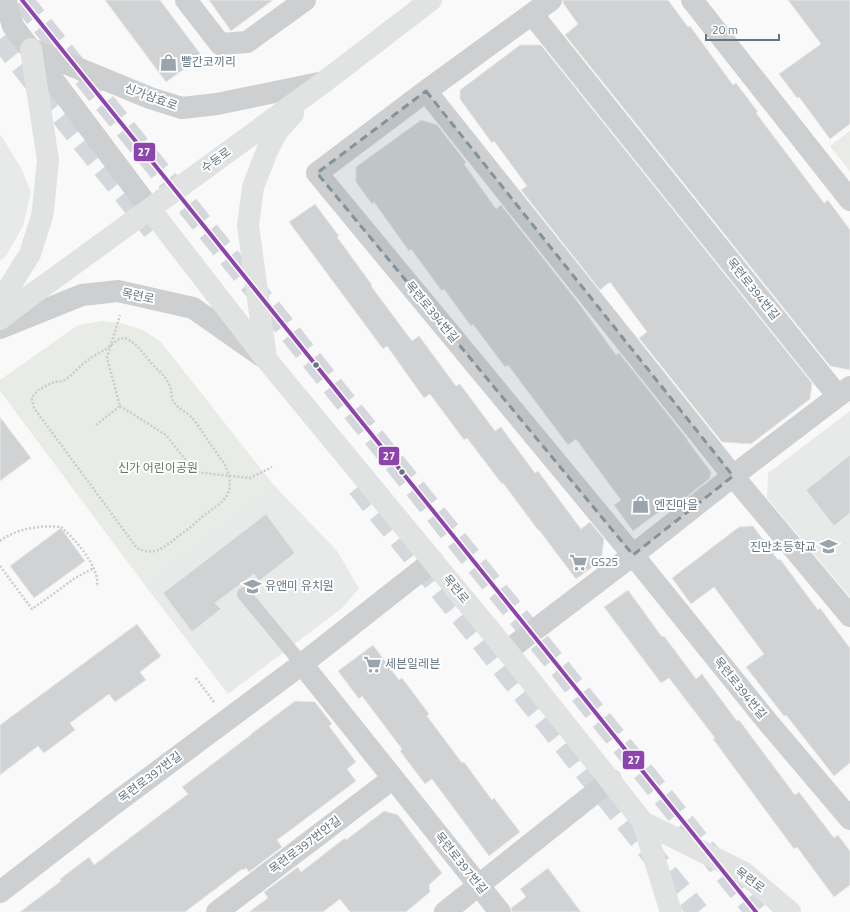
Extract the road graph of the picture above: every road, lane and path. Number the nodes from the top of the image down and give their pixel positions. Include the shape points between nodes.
1 (6, 0) edge
2 (186, 0) edge
3 (305, 0) edge
4 (431, 0) edge
5 (550, 0) edge
6 (692, 0) edge
7 (532, 14) junction
8 (31, 49) junction
9 (324, 82) junction
10 (426, 91) junction
11 (850, 200) edge
12 (150, 209) junction
13 (0, 302) edge
14 (120, 315) dead end
15 (0, 319) edge
16 (0, 328) edge
17 (111, 345) junction
18 (266, 359) junction
19 (844, 391) edge
20 (120, 406) junction
21 (96, 425) dead end
22 (272, 467) dead end
23 (228, 476) junction
24 (733, 476) junction
25 (0, 541) edge
26 (634, 555) junction
27 (433, 561) junction
28 (0, 566) edge
29 (94, 568) junction
30 (97, 587) dead end
31 (244, 594) dead end
32 (850, 616) edge
33 (507, 651) junction
34 (302, 664) junction
35 (196, 678) dead end
36 (227, 720) junction
37 (392, 779) junction
38 (610, 780) junction
39 (850, 819) edge
40 (643, 822) junction
41 (479, 885) junction
42 (0, 892) edge
43 (217, 912) edge
44 (445, 912) edge
45 (500, 912) edge
46 (671, 912) edge
47 (790, 912) edge

1 - 8 street, 신가삼효로 via 13,26
2 - 3 street via 220,44 247,42
4 - 9 street, 수등로
5 - 7 street, 목련로394번길
6 - 11 street
7 - 10 street, 목련로394번길
7 - 19 street, 목련로394번길
8 - 9 street, 신가삼효로 via 150,98 182,108 217,104
8 - 12 street, 신가삼효로
8 - 13 street via 48,160 42,216 30,254
9 - 12 street, 수등로
9 - 18 street via 278,130 252,187 248,225
10 - 24 street
10 - 26 street, 목련로394번길 via 317,173
12 - 15 street, 수등로
12 - 18 street, 목련로
14 - 17 path
16 - 18 street, 목련로 via 82,295 118,291 193,308
17 - 20 path via 107,358
17 - 23 path via 125,338 140,348 163,373 173,401 193,420 226,468
17 - 23 path via 63,381 54,382 38,390 32,401 34,408 137,548 153,552 160,549 217,507 229,490
18 - 27 street, 목련로
19 - 24 street, 목련로394번길
20 - 21 path
20 - 23 path via 166,435 195,472
22 - 23 path via 250,478
24 - 26 street, 목련로394번길
24 - 32 street
25 - 29 path via 24,529 61,527 80,546
26 - 33 street, 목련로394번길
26 - 39 street, 목련로394번길 via 766,720
27 - 33 street, 목련로
27 - 34 street, 목련로397번길
28 - 29 path via 32,609 75,578
29 - 30 path
31 - 34 lane
33 - 38 street, 목련로
34 - 36 street, 목련로397번길
34 - 37 street, 목련로397번길
35 - 36 path
36 - 42 street, 목련로397번길
37 - 41 street, 목련로397번길
37 - 43 street, 목련로397번안길
38 - 40 street, 목련로
38 - 41 street
40 - 46 street, 목련로
40 - 47 street, 목련로 via 743,872
41 - 44 street
41 - 45 street, 목련로397번길

